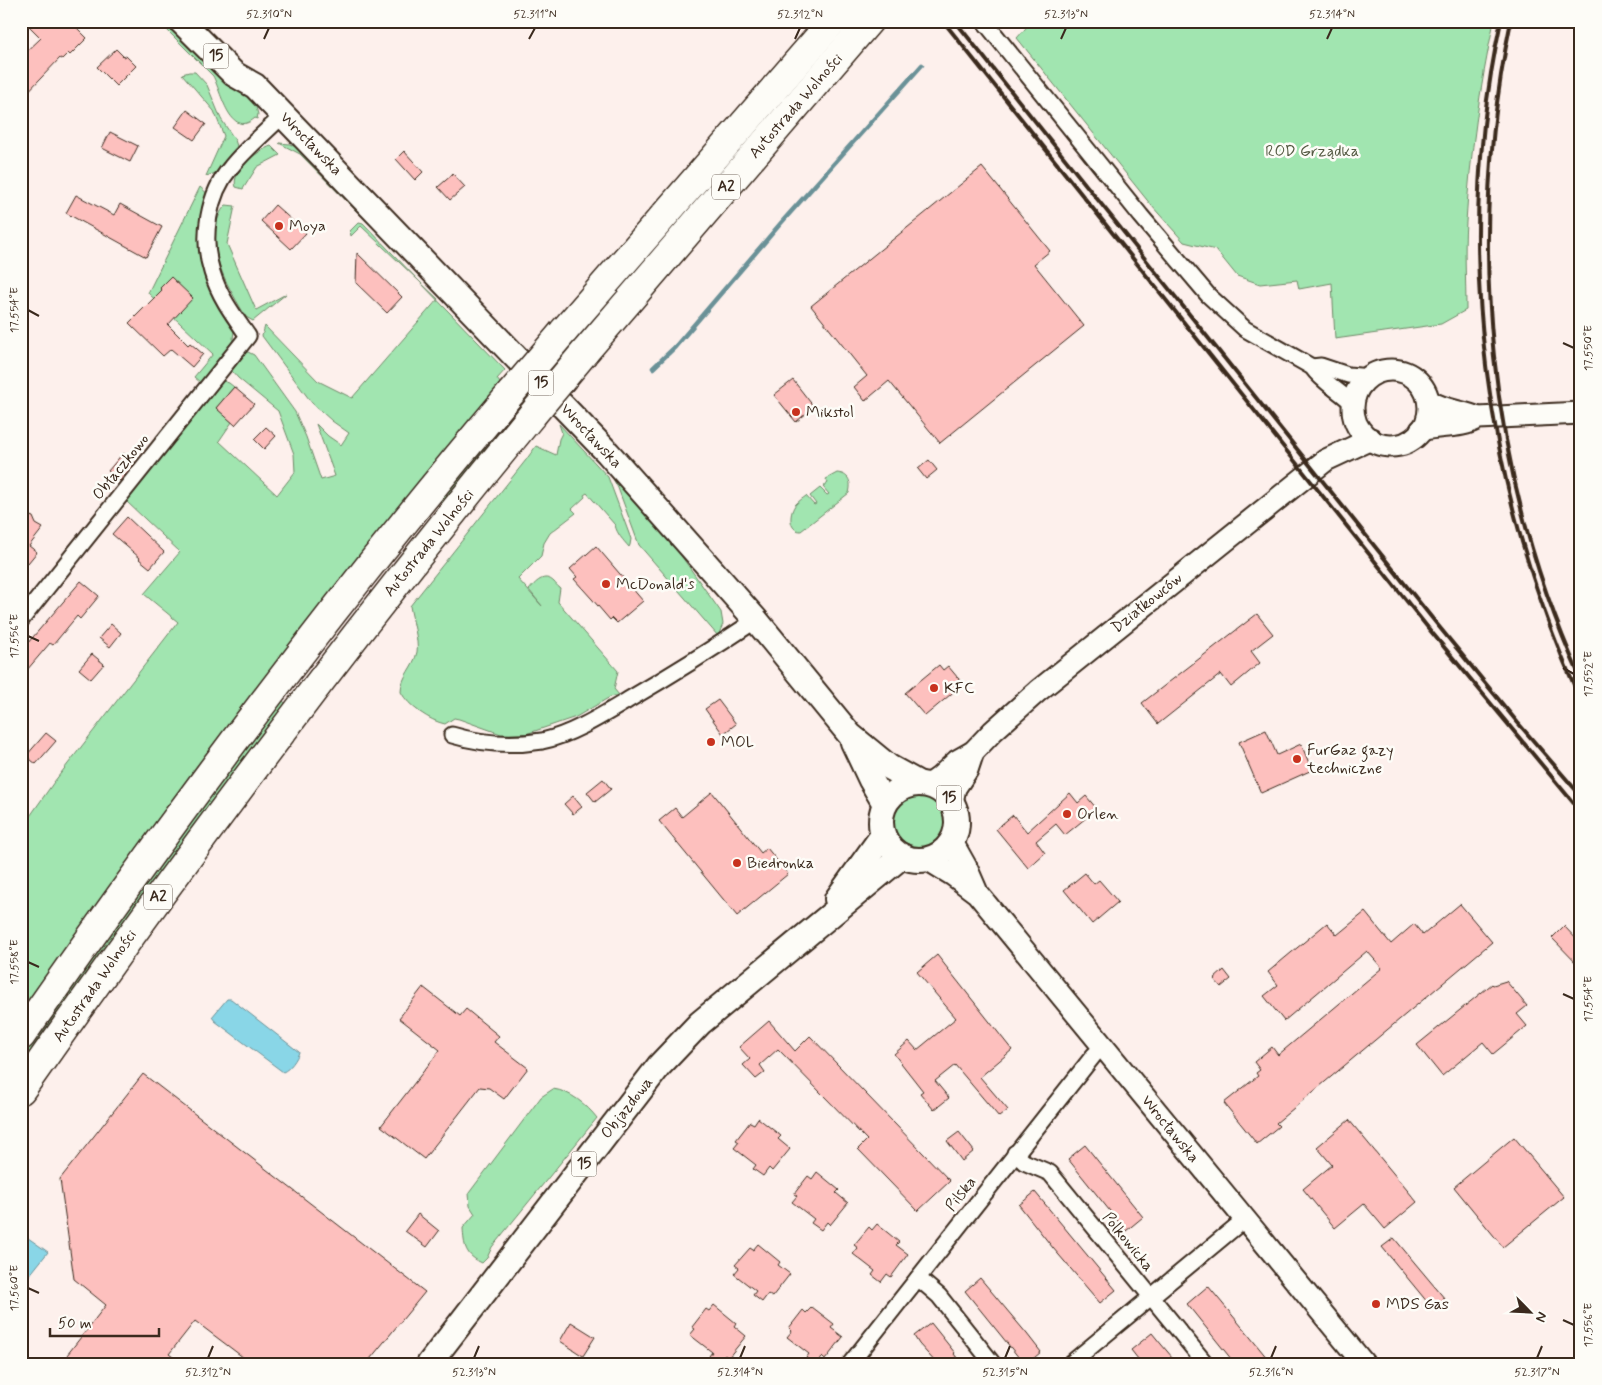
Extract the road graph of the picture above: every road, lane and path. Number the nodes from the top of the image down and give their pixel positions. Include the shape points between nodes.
1 (181, 21) edge
2 (203, 21) edge
3 (833, 21) edge
4 (869, 21) edge
5 (984, 21) edge
6 (255, 86) junction
7 (283, 115) junction
8 (1312, 367) junction
9 (1370, 377) junction
10 (1429, 401) junction
11 (1355, 413) junction
12 (1581, 413) edge
13 (1478, 418) junction
14 (1422, 430) junction
15 (1371, 440) junction
16 (1326, 460) junction
17 (21, 620) edge
18 (756, 620) junction
19 (452, 735) dead end
20 (850, 735) junction
21 (973, 752) junction
22 (924, 784) junction
23 (952, 802) junction
24 (885, 804) junction
25 (883, 834) junction
26 (952, 842) junction
27 (902, 856) junction
28 (928, 859) junction
29 (977, 893) junction
30 (817, 927) junction
31 (21, 1036) edge
32 (1102, 1047) junction
33 (21, 1090) edge
34 (1015, 1153) junction
35 (1245, 1219) junction
36 (918, 1278) junction
37 (1151, 1297) junction
38 (429, 1364) edge
39 (850, 1364) edge
40 (992, 1364) edge
41 (1070, 1364) edge
42 (1206, 1364) edge
43 (1364, 1364) edge

1 - 6 main road, Wrocławska / 15 via 234,74
2 - 6 main road, Wrocławska / 15 via 243,64
3 - 31 highway, Autostrada Wolności / A2, bridge via 563,332 430,492 271,693 152,852
4 - 33 highway, Autostrada Wolności / A2, bridge via 584,353 375,610 180,867
5 - 8 street via 1208,296 1245,329
6 - 7 main road, Wrocławska / 15
7 - 17 street, Obłaczkowo via 230,168 217,190 209,217 207,242 212,272 228,306 248,336
7 - 18 main road, Wrocławska / 15 via 608,453
8 - 9 street via 1321,366 1348,375
8 - 11 street via 1318,376 1341,392
9 - 10 street via 1381,371 1406,373 1416,379
9 - 11 street via 1355,396
10 - 13 street
10 - 14 street via 1429,413
11 - 15 street via 1362,431
11 - 16 street, Działkowców
12 - 13 street
13 - 14 street via 1465,425
14 - 15 street via 1407,442 1394,446
15 - 16 street, Działkowców
16 - 21 street, Działkowców via 1038,691
18 - 19 street via 695,661 609,711 557,736 513,744 486,743
18 - 20 main road, Wrocławska / 15
20 - 22 main road, Wrocławska / 15 via 890,767
20 - 24 main road, Wrocławska / 15
21 - 22 street, Działkowców via 940,777
21 - 23 street, Działkowców via 967,770 955,788
22 - 23 main road, 15 via 940,789
22 - 24 main road, 15 via 899,789
23 - 26 main road, 15 via 958,820
24 - 25 main road
25 - 27 main road
25 - 30 main road, Objazdowa / 15
26 - 28 main road via 941,853
26 - 29 street, Wrocławska
27 - 28 main road via 914,860
27 - 30 main road, Objazdowa / 15
28 - 29 street, Wrocławska
29 - 32 street, Wrocławska
30 - 38 main road, Objazdowa / 15 via 700,1023 659,1066
32 - 34 street, Pilska
32 - 35 street, Wrocławska
34 - 36 street, Pilska
34 - 37 street, Polkowicka via 1024,1162 1050,1172
35 - 37 street
35 - 43 street, Wrocławska
36 - 39 street, Pilska
36 - 40 street via 939,1296
37 - 41 street
37 - 42 street, Polkowicka

